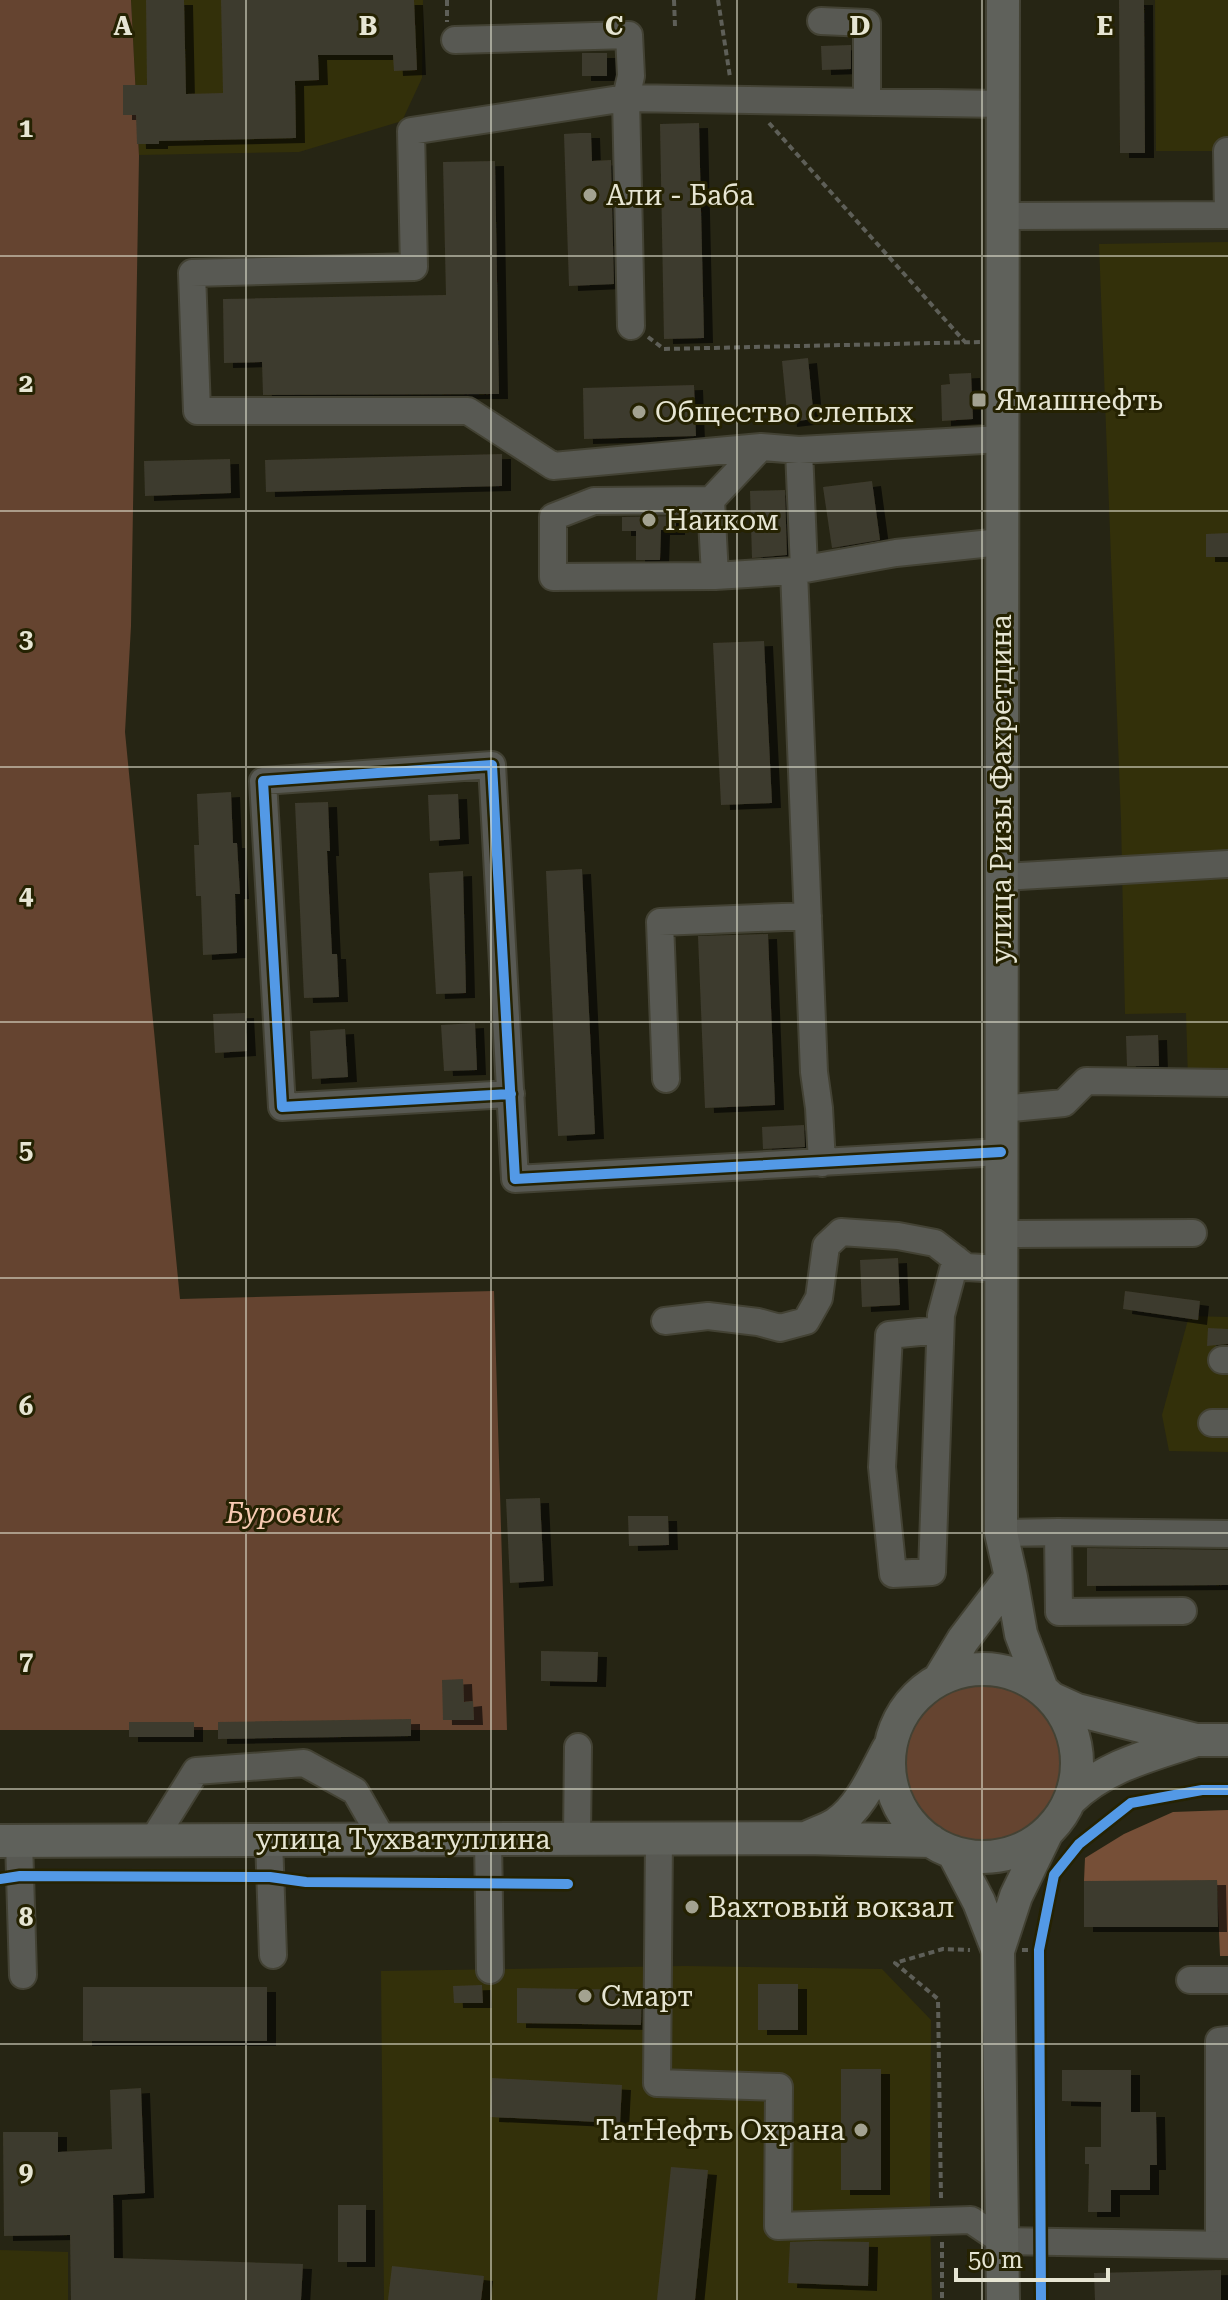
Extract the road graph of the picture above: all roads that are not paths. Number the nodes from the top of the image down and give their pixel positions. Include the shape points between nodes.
1 (1003, 0) edge
2 (821, 21) dead end
3 (455, 40) dead end
4 (626, 98) junction
5 (867, 102) junction
6 (1003, 104) junction
7 (1227, 151) edge
8 (1228, 215) edge
9 (1003, 216) junction
10 (631, 326) road end
11 (1002, 439) junction
12 (761, 447) junction
13 (799, 450) junction
14 (711, 500) junction
15 (1001, 542) junction
16 (799, 570) junction
17 (715, 576) junction
18 (1228, 864) edge
19 (1002, 877) junction
20 (808, 916) junction
21 (666, 1079) dead end
22 (1228, 1083) edge
23 (511, 1094) junction
24 (1001, 1109) junction
25 (1001, 1152) junction
26 (822, 1163) junction
27 (1193, 1233) dead end
28 (1001, 1234) junction
29 (956, 1259) junction
30 (1001, 1269) junction
31 (665, 1321) dead end
32 (940, 1330) junction
33 (1058, 1532) junction
34 (1001, 1533) junction
35 (1228, 1534) edge
36 (1011, 1577) junction
37 (1183, 1611) dead end
38 (940, 1678) junction
39 (1047, 1693) junction
40 (1196, 1740) junction
41 (1228, 1740) edge
42 (890, 1746) junction
43 (578, 1747) dead end
44 (1070, 1800) junction
45 (1047, 1832) junction
46 (382, 1838) junction
47 (488, 1838) junction
48 (577, 1838) junction
49 (659, 1838) junction
50 (805, 1838) junction
51 (269, 1839) junction
52 (153, 1840) junction
53 (9, 1841) edge
54 (942, 1846) junction
55 (998, 1951) junction
56 (273, 1955) dead end
57 (490, 1970) dead end
58 (23, 1975) dead end
59 (1190, 1980) dead end
60 (1228, 1980) edge
61 (1228, 2040) edge
62 (1002, 2241) junction
63 (1223, 2245) edge
64 (1003, 2300) edge

1 - 6 main road, улица Ризы Фахретдина
2 - 5 street via 867,23
3 - 4 street via 629,35
4 - 5 street
4 - 10 street
4 - 12 street via 411,131 414,267 192,273 197,411 468,411 553,466
5 - 6 street
6 - 9 main road, улица Ризы Фахретдина
7 - 8 street
8 - 9 street
9 - 11 main road, улица Ризы Фахретдина
11 - 13 street
11 - 15 main road, улица Ризы Фахретдина
12 - 13 street
12 - 14 street
13 - 16 street
14 - 17 street
14 - 17 street via 594,501 553,517 553,577
15 - 16 street
15 - 19 main road, улица Ризы Фахретдина
16 - 17 street
16 - 20 street
18 - 19 street
19 - 24 main road, улица Ризы Фахретдина
20 - 21 street via 660,922
20 - 26 street
22 - 24 street via 1086,1081 1064,1103
23 - 23 street via 282,1107 263,781 492,765
23 - 26 street via 515,1179
24 - 25 main road, улица Ризы Фахретдина
25 - 26 street
25 - 28 main road, улица Ризы Фахретдина
27 - 28 street
28 - 30 main road, улица Ризы Фахретдина
29 - 30 street via 966,1267
29 - 31 street via 935,1243 841,1232 826,1246 819,1298 806,1321 780,1328 708,1316
29 - 32 street
30 - 34 main road, улица Ризы Фахретдина
32 - 32 street via 932,1572 893,1574 882,1467 889,1335
33 - 34 street
33 - 35 street
33 - 37 street via 1059,1612
34 - 36 main road, улица Ризы Фахретдина
36 - 38 main road
36 - 39 main road, улица Ризы Фахретдина via 1021,1634
38 - 39 main road via 992,1668 1018,1674
38 - 42 main road via 907,1706
39 - 40 main road via 1077,1710
39 - 44 main road via 1069,1721 1077,1747
40 - 41 main road
40 - 44 main road via 1119,1766
42 - 50 main road via 854,1808 835,1825
42 - 54 main road via 890,1779 901,1810 914,1827
43 - 48 street
44 - 45 main road
45 - 54 main road via 1002,1855 969,1856
45 - 55 main road via 1016,1896
46 - 47 main road, улица Тухватуллина
46 - 51 main road, улица Тухватуллина
46 - 52 street via 355,1791 304,1763 196,1771
47 - 48 main road, улица Тухватуллина
47 - 57 street
48 - 49 main road, улица Тухватуллина
49 - 50 main road, улица Тухватуллина
49 - 62 street via 657,2083 779,2087 778,2226 971,2220
50 - 54 main road, улица Тухватуллина
51 - 52 main road, улица Тухватуллина
51 - 56 street
52 - 53 main road, улица Тухватуллина
53 - 58 street
54 - 55 main road via 979,1902
55 - 62 main road
59 - 60 street
61 - 63 street via 1219,2041
62 - 63 street
62 - 64 main road

